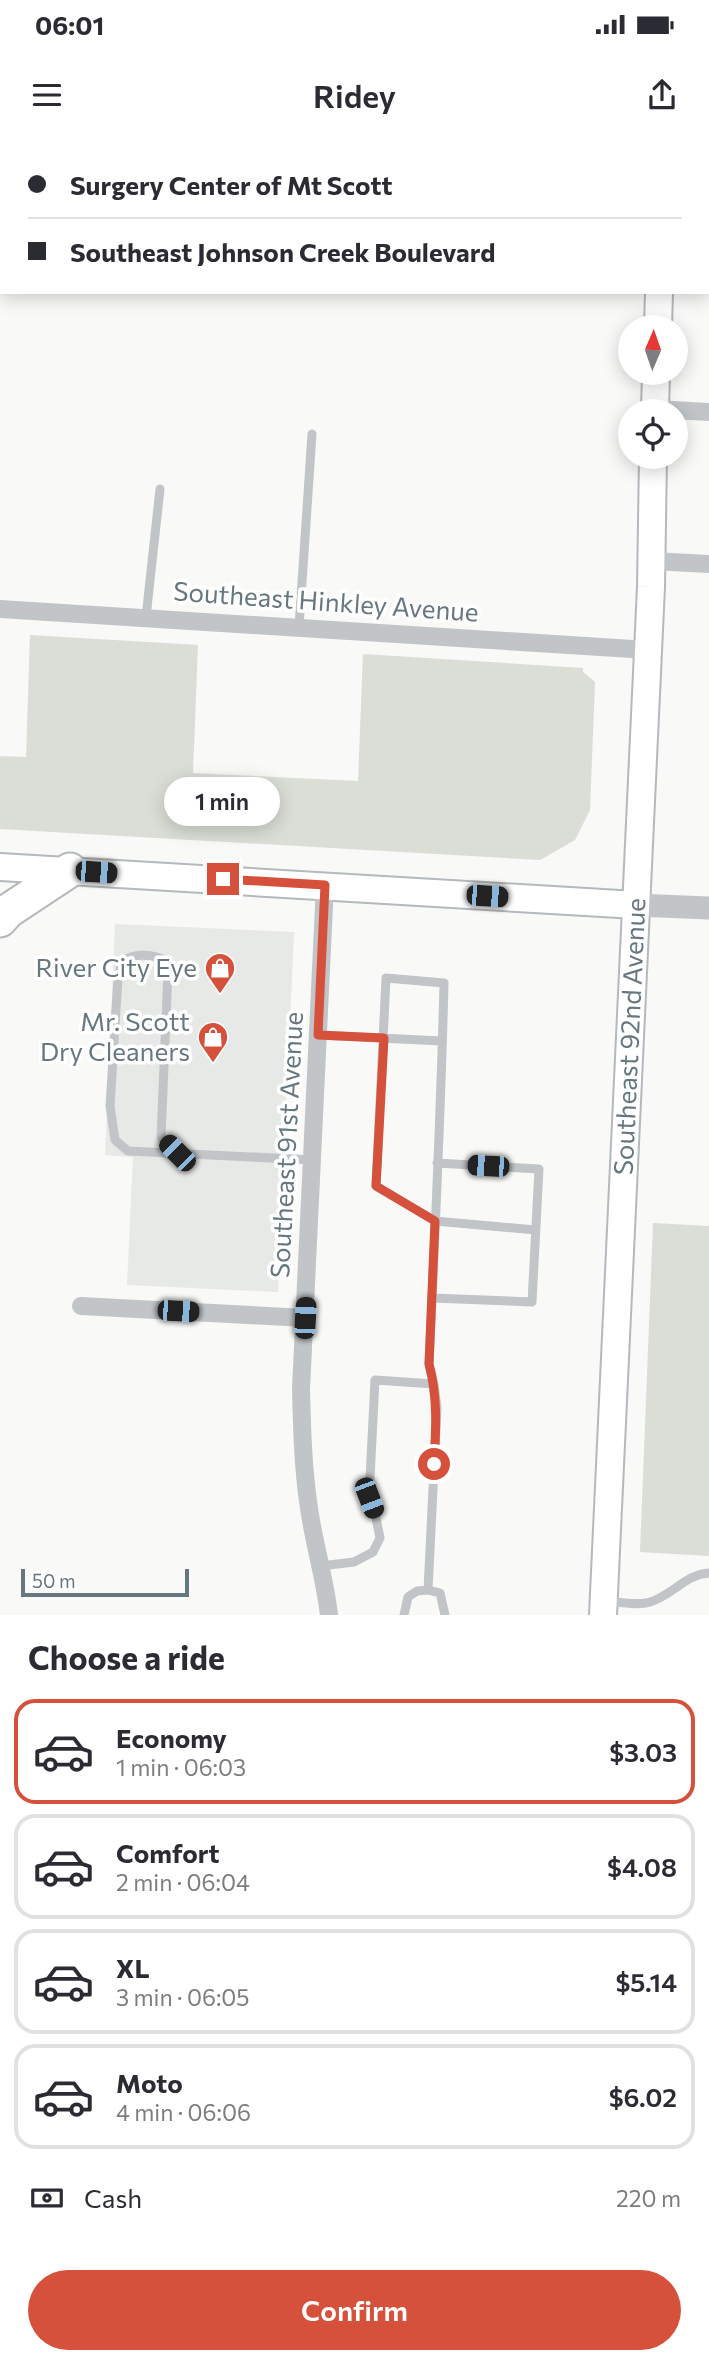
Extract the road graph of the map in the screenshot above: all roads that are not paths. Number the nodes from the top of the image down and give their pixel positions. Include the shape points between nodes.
1 (659, 294) edge
2 (658, 315) edge
3 (688, 411) edge
4 (709, 412) edge
5 (312, 433) dead end
6 (653, 469) edge
7 (160, 489) dead end
8 (652, 561) junction
9 (709, 564) edge
10 (0, 609) edge
11 (146, 617) junction
12 (299, 626) junction
13 (648, 650) junction
14 (0, 867) edge
15 (70, 870) junction
16 (325, 885) junction
17 (636, 905) junction
18 (709, 908) edge
19 (0, 919) edge
20 (318, 1035) junction
21 (384, 1038) junction
22 (442, 1041) junction
23 (177, 1153) junction
24 (313, 1160) junction
25 (437, 1163) junction
26 (435, 1221) junction
27 (536, 1230) junction
28 (432, 1298) junction
29 (81, 1306) dead end
30 (305, 1318) junction
31 (434, 1384) junction
32 (321, 1566) junction
33 (709, 1573) edge
34 (428, 1590) junction
35 (603, 1608) edge
36 (329, 1615) edge
37 (404, 1615) edge
38 (445, 1615) edge

1 - 2 main road
3 - 4 street
5 - 12 lane
6 - 8 main road, Southeast 92nd Avenue
7 - 11 lane
8 - 9 street
8 - 13 main road, Southeast 92nd Avenue
10 - 11 street, Southeast Hinkley Avenue
11 - 12 street, Southeast Hinkley Avenue
12 - 13 street, Southeast Hinkley Avenue
13 - 17 main road, Southeast 92nd Avenue
14 - 15 main road
15 - 16 main road
15 - 19 highway
16 - 17 main road
16 - 20 street, Southeast 91st Avenue
17 - 18 street
17 - 35 main road, Southeast 92nd Avenue
20 - 21 lane
20 - 24 street, Southeast 91st Avenue
21 - 22 lane
21 - 22 lane via 386,978 444,983
21 - 26 lane via 376,1186
22 - 25 lane
23 - 23 lane via 160,1137 168,971 156,956 129,956 122,962 118,978 112,1128 115,1140 128,1151
23 - 24 lane
24 - 30 street, Southeast 91st Avenue
25 - 26 lane
25 - 27 lane via 539,1168
26 - 27 lane
26 - 28 lane
27 - 28 lane via 532,1302
28 - 31 lane via 429,1364
29 - 30 street
30 - 32 street, Southeast 91st Avenue via 302,1455
31 - 32 lane via 375,1380 369,1498 380,1538 373,1552 354,1562
31 - 34 lane via 437,1408
32 - 36 street, Southeast 91st Avenue
33 - 35 lane via 695,1573 674,1591 649,1603
34 - 37 lane via 408,1597
34 - 38 lane via 440,1593

